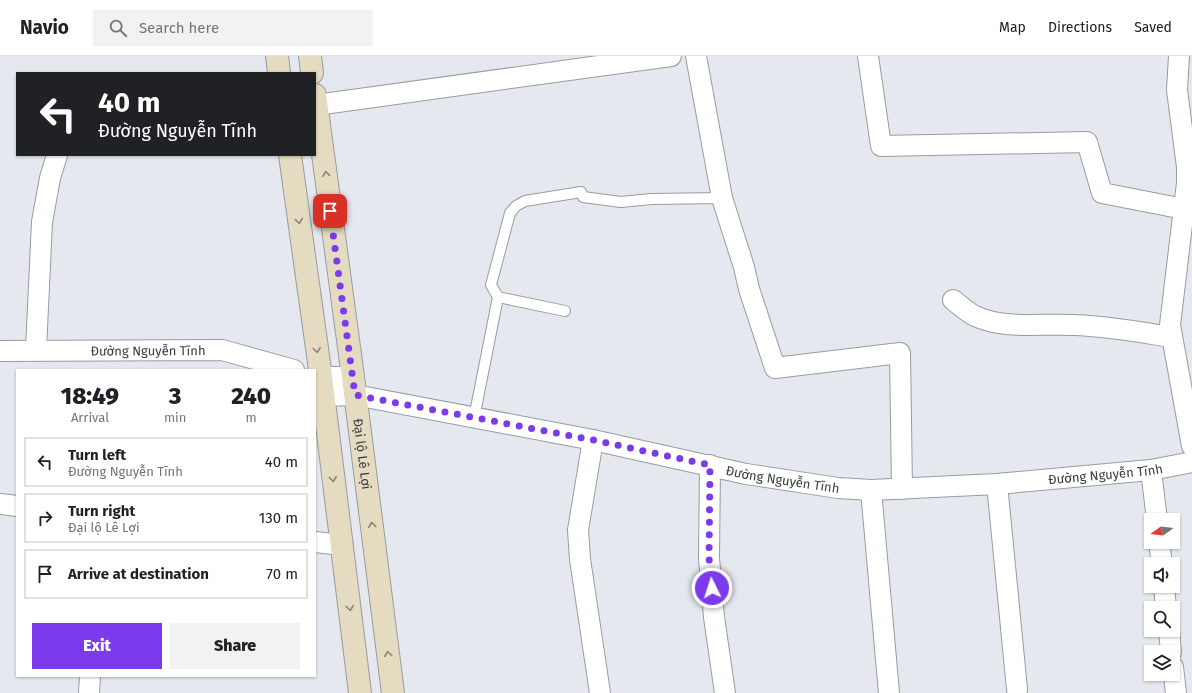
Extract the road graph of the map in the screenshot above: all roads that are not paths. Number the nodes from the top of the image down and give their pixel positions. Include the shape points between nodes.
1 (277, 56) edge
2 (310, 56) edge
3 (671, 56) edge
4 (696, 56) edge
5 (868, 56) edge
6 (1179, 56) edge
7 (279, 72) edge
8 (312, 72) edge
9 (316, 100) edge
10 (57, 156) edge
11 (290, 156) edge
12 (722, 198) junction
13 (1184, 209) junction
14 (498, 297) junction
15 (953, 300) dead end
16 (565, 311) dead end
17 (1171, 337) junction
18 (36, 350) junction
19 (0, 351) edge
20 (290, 369) edge
21 (320, 383) edge
22 (354, 386) junction
23 (474, 418) junction
24 (593, 440) junction
25 (1192, 446) edge
26 (1192, 462) edge
27 (710, 465) junction
28 (1151, 470) junction
29 (997, 484) junction
30 (902, 489) junction
31 (871, 490) junction
32 (0, 504) edge
33 (16, 506) edge
34 (1156, 513) edge
35 (316, 542) edge
36 (342, 545) junction
37 (90, 677) edge
38 (1175, 681) edge
39 (1017, 689) dead end
40 (89, 693) edge
41 (360, 693) edge
42 (393, 693) edge
43 (600, 693) edge
44 (725, 693) edge
45 (889, 693) edge
46 (1176, 693) edge

1 - 7 main road
2 - 8 main road
3 - 9 street
4 - 12 street
5 - 13 street via 881,146 1088,142 1102,193
6 - 13 street via 1177,90 1187,167
22 -> 9 main road, Đại lộ Lê Lợi
10 - 18 street via 42,222
11 -> 21 main road
12 - 14 lane via 651,198 621,202 583,197 581,192 525,201 510,213 491,285
12 - 30 street via 775,368 900,353
13 - 17 street via 1170,325
14 - 16 lane
14 - 23 lane
15 - 17 street via 975,316 1013,325 1103,327
17 - 25 street
18 - 19 street, Đường Nguyễn Tĩnh
18 - 20 street, Đường Nguyễn Tĩnh via 222,350
21 - 22 street, Đường Nguyễn Tĩnh
21 -> 36 main road
22 - 23 street, Đường Nguyễn Tĩnh
42 -> 22 main road, Đại lộ Lê Lợi
23 - 24 street, Đường Nguyễn Tĩnh
24 - 27 street, Đường Nguyễn Tĩnh
24 - 43 street via 578,530
26 - 28 street, Đường Nguyễn Tĩnh
27 - 31 street, Đường Nguyễn Tĩnh via 746,474 838,488
27 - 44 street via 709,558
28 - 29 street, Đường Nguyễn Tĩnh
28 - 34 street
29 - 30 street, Đường Nguyễn Tĩnh
29 - 39 street
30 - 31 street, Đường Nguyễn Tĩnh
31 - 45 street
32 - 33 street
35 - 36 street
36 -> 41 main road
37 - 40 street
38 - 46 street

